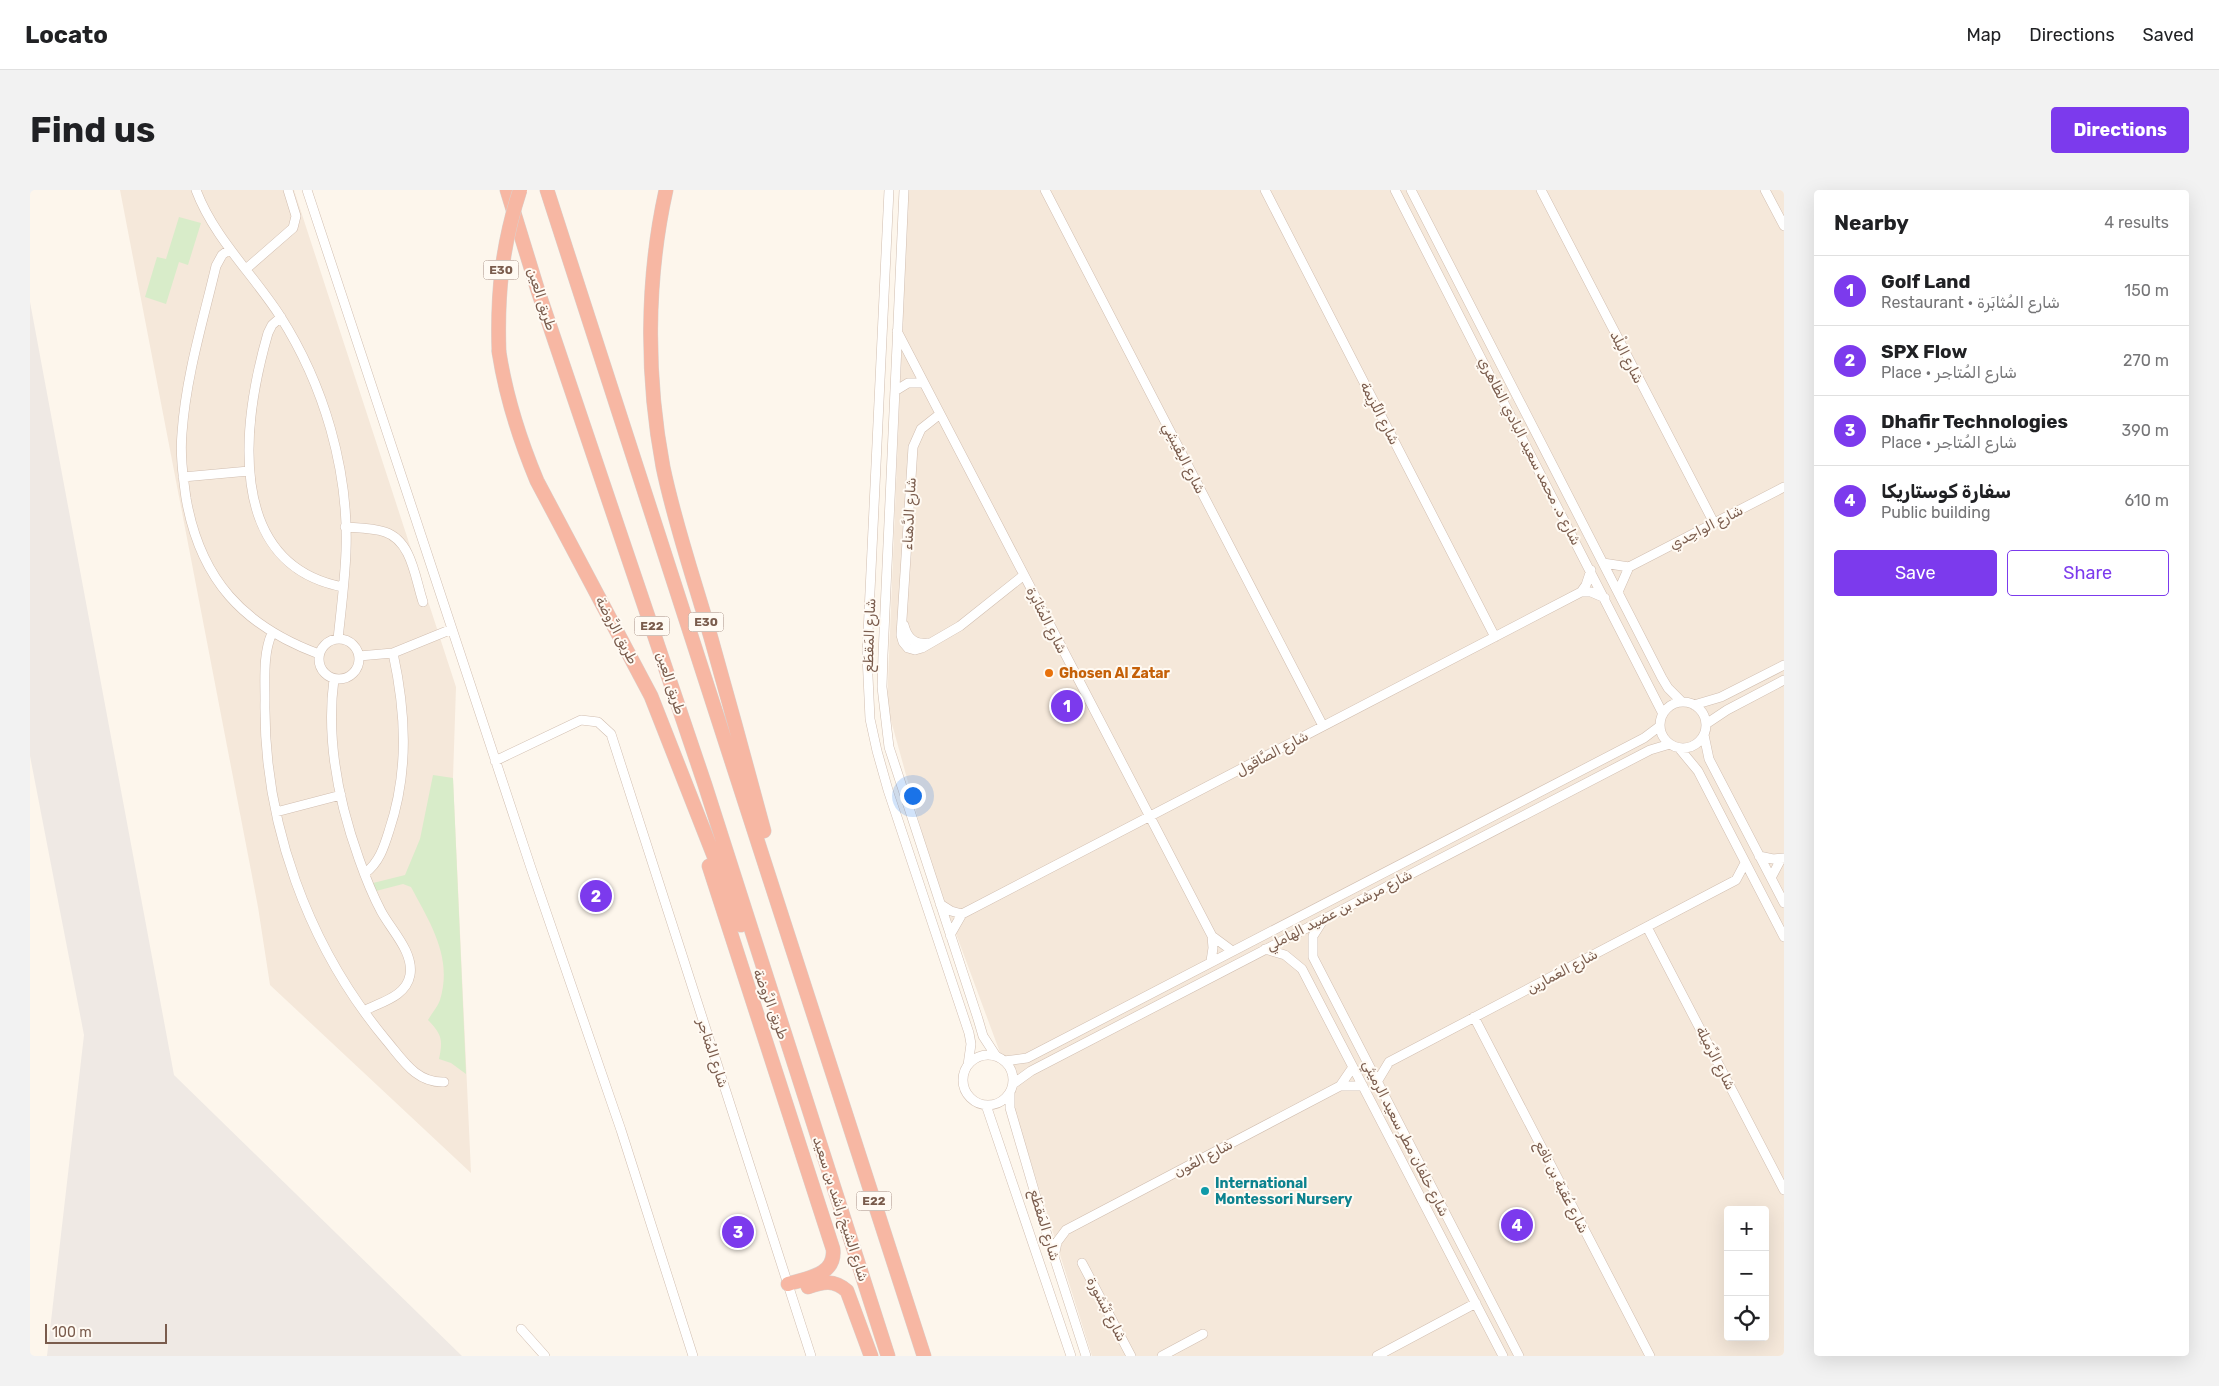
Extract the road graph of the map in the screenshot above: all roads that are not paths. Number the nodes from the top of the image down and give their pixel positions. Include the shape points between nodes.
1 (196, 190) edge
2 (288, 190) edge
3 (306, 190) edge
4 (507, 190) edge
5 (520, 190) edge
6 (547, 190) edge
7 (666, 190) edge
8 (889, 190) edge
9 (904, 190) edge
10 (1045, 190) edge
11 (1265, 190) edge
12 (1395, 190) edge
13 (1410, 190) edge
14 (1540, 190) edge
15 (1765, 190) edge
16 (887, 214) junction
17 (902, 225) junction
18 (1784, 226) edge
19 (230, 248) junction
20 (246, 269) junction
21 (281, 317) junction
22 (897, 330) junction
23 (924, 383) junction
24 (895, 391) junction
25 (940, 414) junction
26 (249, 471) junction
27 (183, 477) junction
28 (1784, 487) edge
29 (874, 512) junction
30 (889, 517) junction
31 (1714, 523) junction
32 (345, 527) junction
33 (1596, 550) junction
34 (1584, 556) junction
35 (1603, 563) junction
36 (1629, 567) junction
37 (1591, 570) junction
38 (1024, 575) junction
39 (343, 587) junction
40 (1581, 592) junction
41 (1618, 592) junction
42 (1605, 598) junction
43 (423, 602) dead end
44 (452, 630) junction
45 (272, 633) junction
46 (1495, 637) junction
47 (338, 639) junction
48 (394, 653) junction
49 (319, 654) junction
50 (359, 656) junction
51 (1784, 665) edge
52 (334, 679) junction
53 (1784, 680) edge
54 (1682, 702) junction
55 (1694, 705) junction
56 (1663, 714) junction
57 (1706, 724) junction
58 (1323, 726) junction
59 (1660, 726) junction
60 (1704, 735) junction
61 (669, 737) junction
62 (1674, 746) junction
63 (496, 761) junction
64 (341, 795) junction
65 (276, 812) junction
66 (1150, 817) junction
67 (1759, 856) junction
68 (1782, 859) edge
69 (1746, 863) junction
70 (364, 873) junction
71 (1771, 878) junction
72 (1736, 880) junction
73 (1756, 883) junction
74 (1784, 903) edge
75 (940, 904) junction
76 (962, 914) junction
77 (1324, 918) junction
78 (1781, 924) edge
79 (1647, 927) junction
80 (950, 935) junction
81 (1212, 936) junction
82 (1784, 937) edge
83 (1264, 949) junction
84 (1231, 950) junction
85 (1211, 961) junction
86 (1321, 974) junction
87 (1309, 981) junction
88 (364, 1011) junction
89 (1474, 1017) junction
90 (824, 1046) junction
91 (1000, 1058) junction
92 (1366, 1060) junction
93 (1389, 1062) junction
94 (794, 1063) junction
95 (968, 1065) junction
96 (1353, 1067) junction
97 (444, 1082) dead end
98 (1377, 1082) junction
99 (1340, 1086) junction
100 (1363, 1086) junction
101 (1011, 1088) junction
102 (986, 1105) junction
103 (1784, 1190) edge
104 (1044, 1224) junction
105 (1066, 1230) junction
106 (1054, 1257) junction
107 (1082, 1263) dead end
108 (789, 1288) junction
109 (1476, 1303) junction
110 (522, 1329) dead end
111 (1203, 1334) dead end
112 (1510, 1338) junction
113 (1497, 1344) junction
114 (545, 1356) edge
115 (693, 1356) edge
116 (811, 1356) edge
117 (871, 1356) edge
118 (888, 1356) edge
119 (924, 1356) edge
120 (1072, 1356) edge
121 (1082, 1356) edge
122 (1086, 1356) edge
123 (1131, 1356) edge
124 (1162, 1356) edge
125 (1377, 1356) edge
126 (1503, 1356) edge
127 (1519, 1356) edge
128 (1650, 1356) edge

1 - 19 street via 211,222
2 - 20 street via 296,216 293,228
3 - 44 street
4 - 94 highway, طريق العين / E22
5 - 61 highway, طريق الرَّوضة / E30, bridge via 502,264 498,315 499,352 511,414 530,464 652,696
6 - 90 highway, E22
7 - 90 highway, E30 via 656,244 651,339 656,422 664,468
8 - 16 street, شارع المَقطَع
9 - 17 street, شارع المَقطَع
10 - 58 street, شارع البِقَيشِي
11 - 46 street, شارع اللِّزِيمة
12 - 34 street, شارع د. محمد سعيد البادي الظاهري
13 - 33 street, شارع د. محمد سعيد البادي الظاهري
14 - 31 street, شارع البِلْد
15 - 18 street
16 - 17 street via 897,211
16 - 29 street, شارع المَقطَع
17 - 22 street, شارع المَقطَع
19 - 20 street
19 - 27 street via 216,266 192,362 182,432
20 - 21 street
21 - 26 street via 270,329 264,345 249,425
21 - 32 street via 308,367 325,411 340,475
22 - 23 street, شارع المُثابَرة
22 - 24 street, شارع المَقطَع
23 - 24 street via 908,383
23 - 25 street, شارع المُثابَرة
24 - 30 street, شارع المَقطَع
25 - 38 street, شارع المُثابَرة
25 - 38 street, شارع الدَّهناء via 921,429 913,447 902,639 908,648 918,650 960,626
26 - 27 street
26 - 39 street via 263,527 279,551 312,577
27 - 45 street via 192,523 209,566 235,602
28 - 31 street, شارع الواجِدي
29 - 30 street via 884,519
29 - 95 street, شارع المَقطَع via 867,656 870,719 888,790 969,1033
30 - 75 street, شارع المَقطَع via 882,687 884,719 901,788
31 - 36 street, شارع الواجِدي
32 - 39 street
32 - 43 street via 385,532 399,540 408,554
33 - 34 street via 1587,548
33 - 35 street, شارع د. محمد سعيد البادي الظاهري
34 - 37 street, شارع د. محمد سعيد البادي الظاهري
35 - 36 street
35 - 41 street, شارع د. محمد سعيد البادي الظاهري
36 - 41 street
37 - 40 street
37 - 42 street, شارع د. محمد سعيد البادي الظاهري
38 - 66 street, شارع المُثابَرة
39 - 47 street
40 - 42 street
40 - 46 street, شارع الصَّاقول
41 - 54 street, شارع د. محمد سعيد البادي الظاهري via 1668,688
42 - 56 street, شارع د. محمد سعيد البادي الظاهري
44 - 48 street
44 - 63 street
45 - 49 street
45 - 65 street via 267,648 265,708
46 - 58 street, شارع الصَّاقول
47 - 49 street via 324,645
47 - 50 street via 354,646
48 - 50 street
48 - 70 street via 404,718 403,770 387,838 376,862
49 - 52 street via 321,670
50 - 52 street via 355,672 345,679
51 - 55 street via 1721,697
52 - 64 street via 334,741
53 - 57 street
54 - 55 street
54 - 56 street
55 - 57 street via 1705,716
56 - 59 street
57 - 60 street
58 - 66 street, شارع الصَّاقول
59 - 62 street via 1665,739
59 - 84 street, شارع مرشد بن عضيد الهاملي via 1644,738
60 - 62 street via 1689,748
60 - 67 street via 1709,759
61 - 94 highway, طريق الرَّوضة / E30
61 - 108 highway via 833,1249 828,1269
62 - 69 street via 1698,771
62 - 77 street, شارع مرشد بن عضيد الهاملي via 1650,750
63 - 108 street, شارع المُتاجر via 581,720 598,722 610,734
63 - 115 street via 621,1130
64 - 65 street
64 - 70 street
65 - 88 street via 310,917 340,975
66 - 76 street, شارع الصَّاقول
66 - 81 street, شارع المُثابَرة
67 - 68 street
67 - 71 street
68 - 71 street
69 - 72 street
69 - 73 street
70 - 88 street via 380,909 405,950 410,971 409,980 397,994
71 - 74 street
72 - 73 street
72 - 79 street, شارع العَمارين
73 - 78 street
75 - 76 street
75 - 80 street, شارع المَقطَع
76 - 80 street
77 - 83 street, شارع مرشد بن عضيد الهاملي
77 - 86 street, شارع خلفان مطر سعيد الرميثي via 1313,936 1312,946
78 - 82 street
79 - 89 street, شارع العَمارين
79 - 103 street, شارع الرِّمَيلة
80 - 91 street, شارع المَقطَع via 983,1036
81 - 84 street, شارع المُثابَرة
81 - 85 street, شارع المُثابَرة
83 - 87 street, شارع خلفان مطر سعيد الرميثي via 1294,961
83 - 101 street, شارع مرشد بن عضيد الهاملي via 1031,1070
84 - 85 street, شارع مرشد بن عضيد الهاملي
85 - 91 street, شارع مرشد بن عضيد الهاملي via 1026,1058
86 - 87 street
86 - 92 street, شارع خلفان مطر سعيد الرميثي
87 - 96 street, شارع خلفان مطر سعيد الرميثي
88 - 97 street via 418,1075 430,1082
89 - 93 street, شارع العَمارين
89 - 128 street, شارع عُقبة بن نافع
90 - 119 highway, E22
91 - 95 street via 981,1056
91 - 101 street via 1012,1072
92 - 93 street
92 - 98 street, شارع خلفان مطر سعيد الرميثي
93 - 98 street
94 - 118 highway, شارع الشيخ راشد بن سعيد / E22
95 - 102 street via 964,1073 965,1090 978,1103
96 - 99 street, شارع العُون
96 - 100 street, شارع خلفان مطر سعيد الرميثي
98 - 112 street, شارع خلفان مطر سعيد الرميثي
99 - 100 street, شارع العُون
99 - 105 street, شارع العُون
100 - 109 street, شارع خلفان مطر سعيد الرميثي
101 - 102 street via 1004,1100
101 - 104 street, شارع المَقطَع via 1010,1108
102 - 120 street, شارع المَقطَع
104 - 105 street
104 - 106 street, شارع المَقطَع
105 - 106 street via 1057,1242
106 - 122 street, شارع المَقطَع
107 - 123 street, شارع تَبْشورة
108 - 116 street, شارع المُتاجر
108 - 117 highway via 822,1282 842,1286 851,1298
109 - 113 street, شارع خلفان مطر سعيد الرميثي
109 - 125 street
110 - 114 street
111 - 124 street
112 - 113 street via 1503,1344
112 - 127 street, شارع خلفان مطر سعيد الرميثي
113 - 126 street, شارع خلفان مطر سعيد الرميثي
120 - 121 street via 1077,1353

